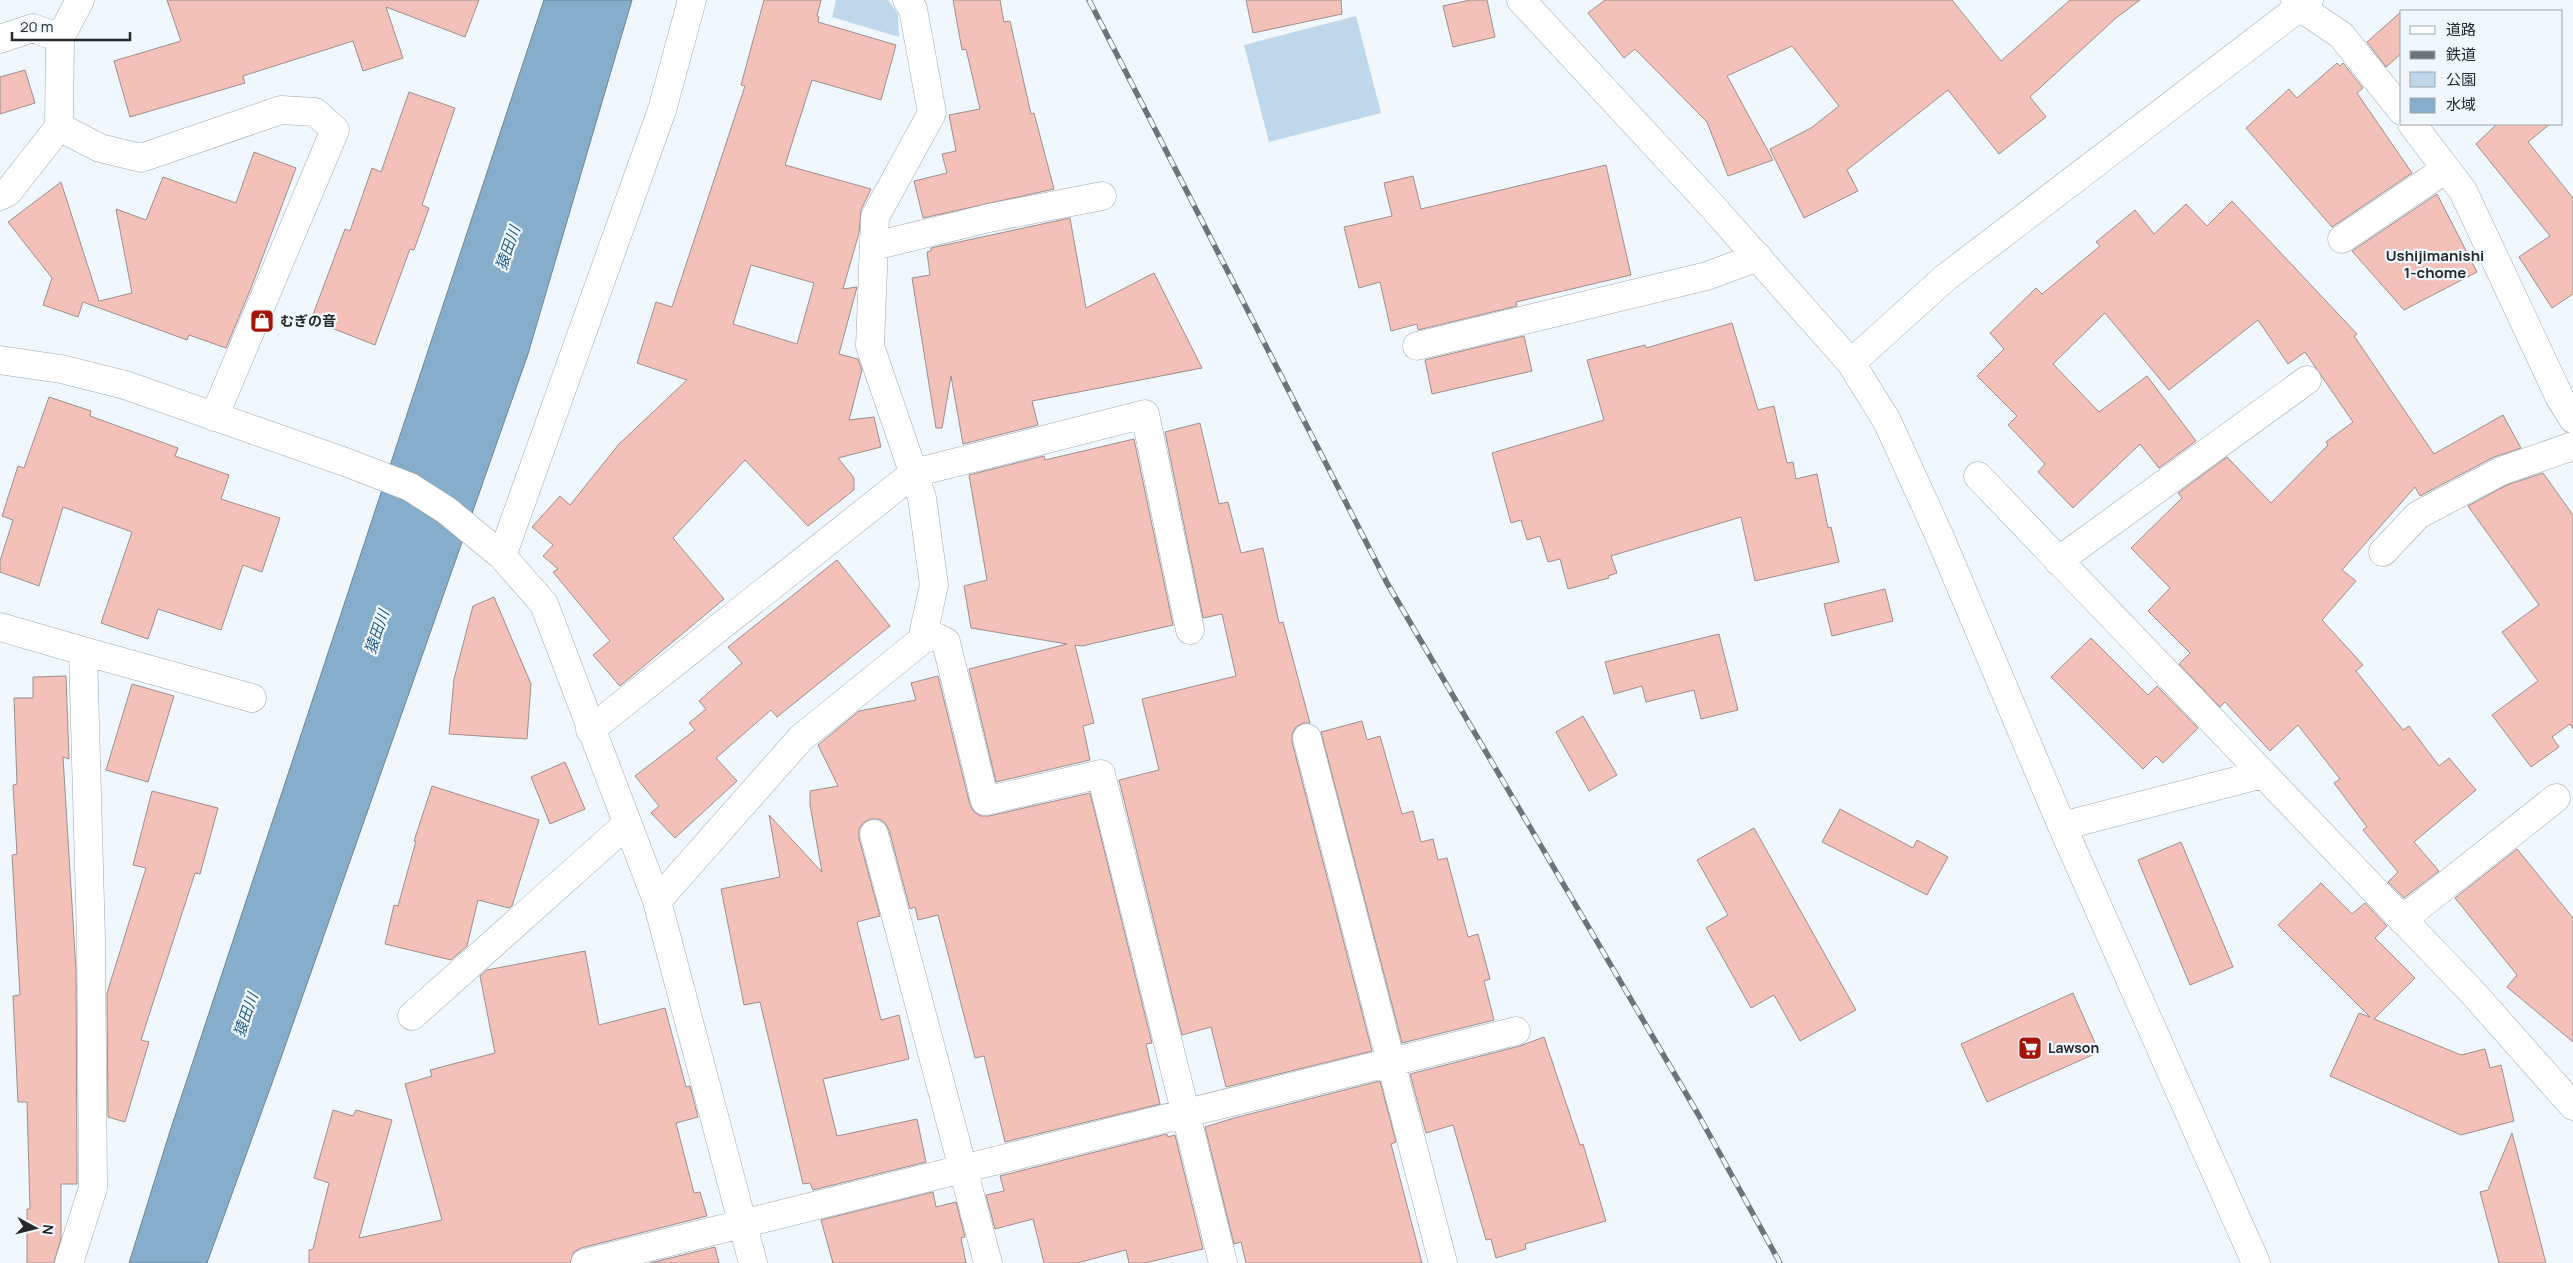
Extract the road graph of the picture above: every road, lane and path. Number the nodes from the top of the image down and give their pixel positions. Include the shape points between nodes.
1 (80, 0) edge
2 (692, 0) edge
3 (907, 0) edge
4 (1521, 0) edge
5 (2302, 3) edge
6 (60, 38) junction
7 (0, 39) edge
8 (2400, 109) edge
9 (2413, 125) edge
10 (59, 127) junction
11 (2446, 169) junction
12 (0, 196) edge
13 (1102, 196) dead end
14 (2342, 239) dead end
15 (874, 246) junction
16 (1758, 257) junction
17 (1417, 346) dead end
18 (0, 360) edge
19 (1851, 363) junction
20 (2307, 380) dead end
21 (214, 416) junction
22 (2573, 419) edge
23 (2573, 446) edge
24 (914, 473) junction
25 (1978, 476) dead end
26 (2383, 552) dead end
27 (502, 556) junction
28 (2058, 561) junction
29 (0, 627) edge
30 (1190, 630) dead end
31 (924, 631) junction
32 (83, 651) junction
33 (252, 698) dead end
34 (590, 730) junction
35 (1307, 738) dead end
36 (2263, 774) junction
37 (2556, 798) dead end
38 (626, 825) junction
39 (2062, 826) junction
40 (874, 834) dead end
41 (657, 901) junction
42 (2402, 920) junction
43 (412, 1016) dead end
44 (1516, 1031) dead end
45 (1392, 1061) junction
46 (2573, 1106) edge
47 (1185, 1112) junction
48 (963, 1167) junction
49 (743, 1222) junction
50 (69, 1263) edge
51 (585, 1263) edge
52 (753, 1263) edge
53 (988, 1263) edge
54 (1223, 1263) edge
55 (1443, 1263) edge
56 (2256, 1263) edge

1 - 6 street
2 - 27 street via 662,110
3 - 15 street via 913,9 932,113 875,217
4 - 16 street
5 - 8 street via 2341,35
5 - 19 street via 1945,278
6 - 7 street via 32,28
6 - 10 street
9 - 11 street
10 - 12 street via 8,192
10 - 21 street via 100,148 141,158 281,110 315,112 335,130
11 - 14 street
11 - 22 street via 2464,191 2560,398
13 - 15 street via 989,218
15 - 24 street via 870,346
16 - 17 street via 1707,276
16 - 19 street
18 - 21 street via 61,369 125,385
19 - 39 street via 1887,421 1939,535
20 - 28 street
21 - 27 street via 410,487 446,510
23 - 26 street via 2501,471 2418,515
24 - 30 street via 1145,414
24 - 31 street via 922,498 934,585
24 - 34 street
25 - 28 street
27 - 34 street via 544,604
28 - 36 street
29 - 32 street
31 - 41 street via 922,640 802,738
31 - 47 street via 946,642 985,801 1101,774
32 - 33 street
32 - 50 street via 91,940 93,1188
34 - 38 street
35 - 45 street
36 - 39 street
36 - 42 street
37 - 42 street
38 - 41 street
38 - 43 street
39 - 56 street
40 - 48 street
41 - 49 street
42 - 46 street
44 - 45 street
45 - 47 street
45 - 55 street
47 - 48 street
47 - 54 street
48 - 49 street
48 - 53 street
49 - 51 street
49 - 52 street

